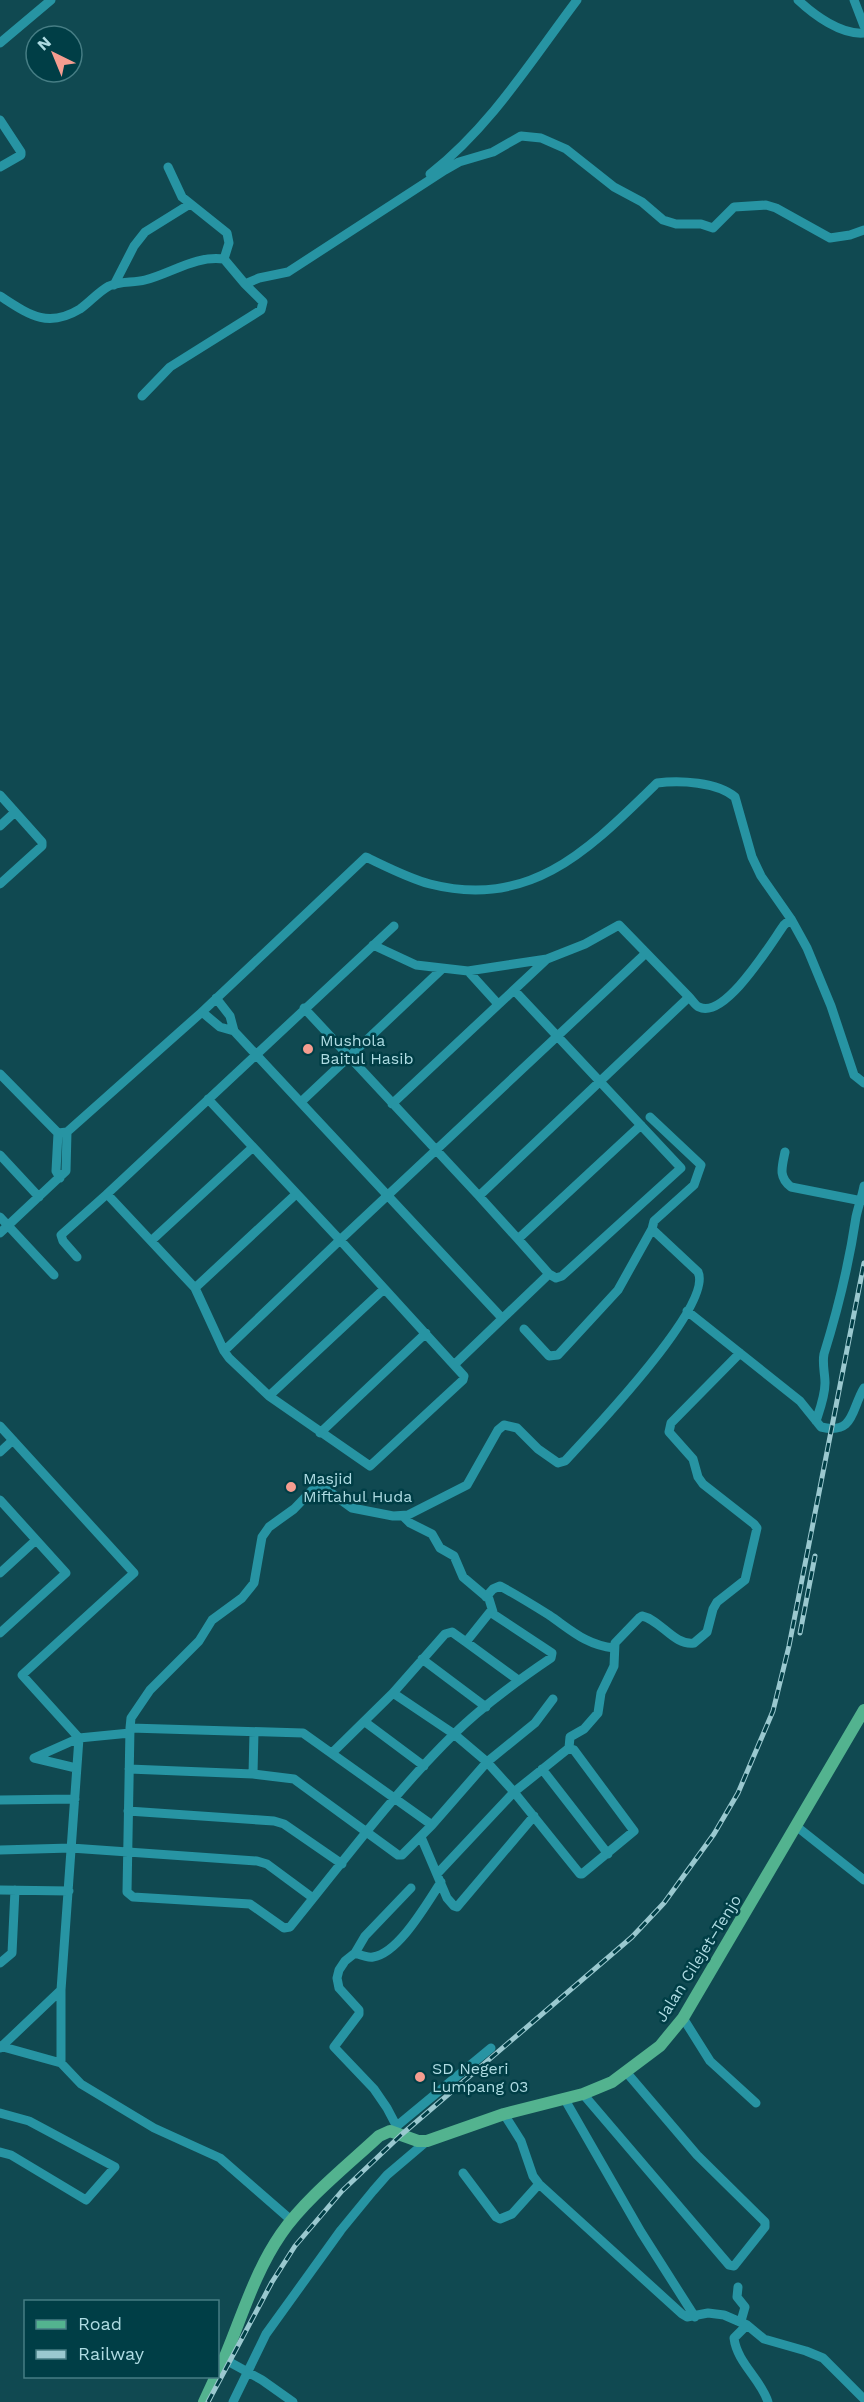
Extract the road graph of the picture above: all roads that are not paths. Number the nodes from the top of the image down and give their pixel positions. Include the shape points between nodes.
1 (51, 0) edge
2 (577, 0) edge
3 (798, 0) edge
4 (854, 0) edge
5 (864, 26) edge
6 (864, 32) edge
7 (0, 43) edge
8 (0, 120) edge
9 (0, 167) edge
10 (168, 167) dead end
11 (190, 204) junction
12 (384, 210) junction
13 (864, 230) edge
14 (224, 259) junction
15 (245, 284) junction
16 (114, 285) junction
17 (0, 296) edge
18 (142, 396) dead end
19 (0, 795) edge
20 (15, 812) junction
21 (0, 826) edge
22 (0, 884) edge
23 (791, 919) junction
24 (394, 926) dead end
25 (373, 945) junction
26 (646, 953) junction
27 (547, 959) junction
28 (441, 970) junction
29 (468, 971) junction
30 (514, 990) junction
31 (689, 997) junction
32 (216, 998) junction
33 (498, 1004) junction
34 (304, 1008) junction
35 (202, 1012) junction
36 (234, 1031) junction
37 (558, 1036) junction
38 (256, 1055) junction
39 (349, 1057) junction
40 (0, 1074) edge
41 (601, 1082) junction
42 (864, 1083) edge
43 (208, 1099) junction
44 (302, 1101) junction
45 (392, 1104) junction
46 (650, 1117) dead end
47 (641, 1125) junction
48 (62, 1133) junction
49 (252, 1148) junction
50 (435, 1151) junction
51 (785, 1152) dead end
52 (0, 1155) edge
53 (864, 1186) edge
54 (107, 1194) junction
55 (295, 1195) junction
56 (388, 1196) junction
57 (479, 1196) junction
58 (39, 1197) junction
59 (862, 1201) junction
60 (0, 1217) edge
61 (4, 1229) edge
62 (652, 1229) junction
63 (518, 1239) junction
64 (340, 1240) junction
65 (151, 1241) junction
66 (77, 1257) dead end
67 (549, 1274) junction
68 (54, 1275) dead end
69 (195, 1288) junction
70 (384, 1289) junction
71 (687, 1311) junction
72 (502, 1318) junction
73 (524, 1329) dead end
74 (426, 1333) junction
75 (224, 1350) junction
76 (740, 1353) junction
77 (455, 1364) junction
78 (864, 1388) edge
79 (269, 1396) junction
80 (816, 1421) junction
81 (0, 1426) edge
82 (320, 1433) junction
83 (13, 1440) junction
84 (0, 1452) edge
85 (2, 1507) edge
86 (403, 1516) junction
87 (36, 1540) junction
88 (0, 1573) edge
89 (486, 1597) junction
90 (493, 1612) junction
91 (0, 1633) edge
92 (466, 1642) junction
93 (614, 1648) junction
94 (422, 1659) junction
95 (518, 1680) junction
96 (393, 1693) junction
97 (553, 1699) dead end
98 (486, 1707) junction
99 (864, 1710) edge
100 (365, 1722) junction
101 (130, 1731) junction
102 (254, 1732) junction
103 (454, 1734) junction
104 (79, 1738) junction
105 (569, 1748) junction
106 (332, 1753) junction
107 (487, 1762) junction
108 (424, 1766) junction
109 (76, 1768) junction
110 (129, 1769) junction
111 (542, 1769) junction
112 (253, 1774) junction
113 (514, 1792) junction
114 (395, 1797) junction
115 (75, 1799) junction
116 (0, 1800) edge
117 (128, 1811) junction
118 (534, 1816) junction
119 (432, 1825) junction
120 (796, 1826) junction
121 (367, 1832) junction
122 (421, 1837) junction
123 (71, 1848) junction
124 (0, 1850) edge
125 (127, 1852) junction
126 (608, 1854) junction
127 (342, 1864) junction
128 (439, 1878) junction
129 (864, 1880) edge
130 (411, 1888) dead end
131 (0, 1890) edge
132 (15, 1890) junction
133 (69, 1891) junction
134 (314, 1898) junction
135 (355, 1953) junction
136 (0, 1964) edge
137 (61, 1990) junction
138 (683, 2018) junction
139 (1, 2047) edge
140 (491, 2048) dead end
141 (61, 2063) junction
142 (627, 2073) junction
143 (583, 2094) junction
144 (564, 2098) junction
145 (756, 2103) dead end
146 (0, 2113) edge
147 (504, 2114) junction
148 (393, 2129) junction
149 (427, 2141) junction
150 (0, 2152) edge
151 (463, 2173) dead end
152 (540, 2184) junction
153 (291, 2220) junction
154 (738, 2287) dead end
155 (695, 2316) junction
156 (744, 2323) junction
157 (219, 2368) edge
158 (248, 2372) junction
159 (215, 2378) edge
160 (864, 2399) edge
161 (204, 2402) edge
162 (233, 2402) edge
163 (293, 2402) edge
164 (768, 2402) edge

1 - 7 street
2 - 12 street via 510,92 469,140
3 - 6 street via 843,29
4 - 5 street
8 - 9 street via 21,155
10 - 11 street via 177,189
11 - 14 street via 227,233 229,243
11 - 16 street via 146,232 134,246
12 - 13 street via 459,162 529,135 566,149 663,220 676,224 713,228 734,207 766,205 830,238
12 - 15 street via 294,269
14 - 15 street
14 - 16 street via 202,260 147,279
15 - 18 street via 262,302 261,310 170,367
16 - 17 street via 80,309 44,318 35,317
19 - 20 street
20 - 21 street
20 - 22 street via 40,837 42,846
23 - 31 street via 722,1004 708,1009 699,1007
23 - 32 street via 752,857 735,797 711,786 671,781 657,783 564,865 526,883 493,890 456,889 411,877 366,857
23 - 42 street via 831,1006 854,1075
24 - 25 street
25 - 28 street via 416,965
25 - 34 street
26 - 27 street via 619,925
26 - 31 street
26 - 37 street
27 - 29 street
27 - 30 street
28 - 29 street
28 - 39 street
29 - 33 street
30 - 33 street
30 - 37 street
31 - 41 street
32 - 35 street
32 - 36 street via 230,1016
33 - 45 street
34 - 38 street
34 - 39 street
35 - 36 street via 220,1027
35 - 48 street
36 - 38 street
37 - 41 street
37 - 50 street
38 - 43 street
38 - 44 street
39 - 44 street
39 - 45 street
40 - 48 street
41 - 47 street
41 - 57 street
43 - 49 street
43 - 54 street
44 - 56 street
45 - 50 street
46 - 62 street via 701,1165 694,1185 654,1221
47 - 63 street
47 - 67 street via 680,1165 680,1170 562,1276
48 - 58 street via 66,1171
49 - 55 street
49 - 65 street
50 - 56 street
50 - 57 street
51 - 59 street via 781,1173 791,1187
52 - 58 street
53 - 59 street
54 - 65 street
54 - 66 street via 61,1235
55 - 64 street
55 - 69 street
56 - 64 street
56 - 72 street
57 - 63 street
58 - 61 street
59 - 80 street via 822,1362 824,1391
60 - 61 street
61 - 68 street
62 - 71 street via 700,1275
62 - 73 street via 618,1290 558,1355 549,1356
63 - 67 street
64 - 70 street
64 - 75 street
65 - 69 street
67 - 72 street
69 - 75 street
70 - 74 street
70 - 79 street
71 - 76 street
71 - 86 street via 643,1376 565,1461 558,1463 517,1428 504,1425 467,1485
72 - 77 street
74 - 77 street
74 - 82 street
75 - 79 street
76 - 80 street via 800,1401
76 - 93 street via 671,1423 669,1432 693,1459 703,1484 757,1528 746,1580 717,1602 707,1632 699,1641 684,1643 642,1616
77 - 82 street via 463,1380 370,1466
78 - 80 street via 844,1427 825,1428
79 - 82 street
81 - 83 street
83 - 84 street
83 - 104 street via 134,1573 22,1675
85 - 87 street
86 - 89 street via 434,1536 440,1548 455,1558 463,1577
86 - 101 street via 352,1508 316,1486 266,1530 254,1583 242,1599 212,1620 199,1641 150,1690 131,1718
87 - 88 street
87 - 91 street via 66,1573
89 - 90 street
89 - 93 street via 493,1588 500,1587 551,1616 576,1636
90 - 92 street via 487,1614
90 - 95 street via 552,1653
92 - 94 street via 447,1632
92 - 95 street
93 - 105 street via 614,1666 601,1693 600,1707 588,1725 570,1737
94 - 96 street
94 - 98 street
95 - 98 street
96 - 100 street
96 - 103 street
97 - 107 street via 535,1723
98 - 103 street
99 - 120 main road, Jalan Cilejet–Tenjo
100 - 106 street
100 - 108 street
101 - 102 street
101 - 104 street
101 - 110 street
102 - 106 street via 303,1733
102 - 112 street
103 - 107 street
103 - 108 street
104 - 109 street
104 - 109 street via 34,1758
105 - 111 street
105 - 126 street via 634,1829
106 - 114 street
107 - 113 street
107 - 119 street
108 - 114 street
109 - 115 street
110 - 112 street
110 - 117 street
111 - 113 street
111 - 126 street
112 - 121 street via 294,1779
113 - 118 street
113 - 128 street
114 - 119 street
114 - 121 street
115 - 116 street
115 - 123 street
117 - 125 street
117 - 127 street via 274,1821
118 - 126 street via 580,1874
118 - 128 street via 460,1905 454,1906 447,1898
119 - 122 street
120 - 129 street
120 - 138 main road, Jalan Cilejet–Tenjo
121 - 122 street via 398,1855 406,1853
121 - 127 street
122 - 128 street
123 - 124 street
123 - 125 street
123 - 133 street
125 - 134 street via 257,1861
125 - 134 street via 127,1892 134,1897 250,1904 287,1929
127 - 134 street
128 - 135 street via 400,1940 380,1955
130 - 135 street via 364,1936
131 - 132 street
132 - 133 street
132 - 136 street via 12,1953
133 - 137 street
135 - 148 street via 345,1961 337,1978 342,1992 357,2005 358,2014 334,2047 374,2089 387,2108
137 - 139 street
137 - 141 street
138 - 142 main road, Jalan Cilejet–Tenjo via 660,2046
138 - 145 street via 710,2061
139 - 141 street
140 - 148 street
141 - 153 street via 81,2084 154,2128 220,2158
142 - 143 main road, Jalan Cilejet–Tenjo
142 - 143 street via 697,2155 765,2222 734,2266 729,2265
143 - 144 main road, Jalan Cilejet–Tenjo
144 - 147 main road, Jalan Cilejet–Tenjo
144 - 155 street via 641,2232
146 - 150 street via 29,2121 115,2167 86,2200
147 - 149 main road, Jalan Cilejet–Tenjo
147 - 152 street
148 - 149 main road
148 - 153 main road via 379,2136
149 - 158 street via 387,2175 356,2212 273,2324
151 - 152 street via 500,2219 512,2214
152 - 155 street via 682,2314
153 - 157 main road via 267,2259
154 - 156 street via 737,2297 745,2307
155 - 156 street via 716,2314
156 - 160 street via 764,2339 823,2358
156 - 164 street via 734,2337 735,2343
157 - 158 street
158 - 162 street
158 - 163 street
159 - 161 main road

